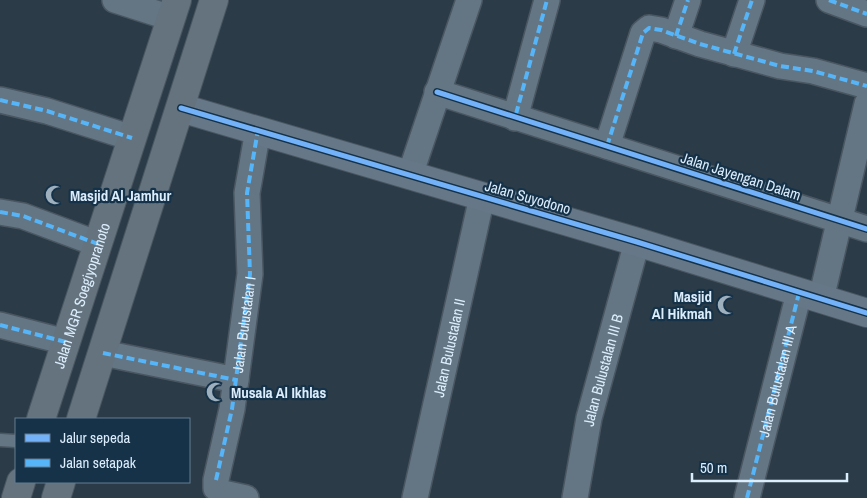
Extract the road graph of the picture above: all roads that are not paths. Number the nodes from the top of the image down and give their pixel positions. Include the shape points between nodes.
1 (115, 0) edge
2 (214, 0) edge
3 (468, 0) edge
4 (547, 0) edge
5 (688, 0) edge
6 (752, 0) edge
7 (829, 0) edge
8 (174, 9) edge
9 (867, 14) edge
10 (676, 36) junction
11 (734, 54) junction
12 (867, 86) edge
13 (437, 92) junction
14 (0, 100) edge
15 (867, 104) edge
16 (181, 108) junction
17 (515, 116) junction
18 (258, 130) junction
19 (132, 138) junction
20 (608, 144) junction
21 (410, 175) junction
22 (482, 197) junction
23 (0, 212) edge
24 (841, 221) junction
25 (867, 229) edge
26 (637, 242) junction
27 (98, 244) junction
28 (810, 296) junction
29 (867, 313) edge
30 (0, 325) edge
31 (66, 342) junction
32 (102, 353) junction
33 (236, 380) junction
34 (42, 418) edge
35 (81, 418) edge
36 (0, 440) edge
37 (15, 441) edge
38 (21, 483) edge
39 (61, 483) edge
40 (16, 498) edge
41 (56, 498) edge
42 (246, 498) edge
43 (415, 498) edge
44 (575, 498) edge
45 (746, 498) edge

1 - 8 street
2 - 16 highway
3 - 13 street
4 - 17 street
5 - 10 street
6 - 11 street
7 - 9 street
8 - 19 highway, Jalan MGR Soegiyopranoto
10 - 11 street
10 - 20 street via 655,28 643,33
11 - 12 street
13 - 17 street, Jalan Jayengan Dalam
13 - 21 street
14 - 19 street
15 - 24 street, Jalan Bulustalan III A
16 - 18 street, Jalan Suyodono
16 - 32 highway
17 - 20 street, Jalan Jayengan Dalam
18 - 21 street, Jalan Suyodono
18 - 33 street, Jalan Bulustalan I via 247,193 250,274
19 - 27 highway, Jalan MGR Soegiyopranoto
20 - 24 street, Jalan Jayengan Dalam
21 - 22 street, Jalan Suyodono
22 - 26 street, Jalan Suyodono
22 - 43 street, Jalan Bulustalan II
23 - 27 street via 23,216
24 - 25 street, Jalan Jayengan Dalam
24 - 28 street, Jalan Bulustalan III A
26 - 28 street, Jalan Suyodono
26 - 44 street, Jalan Bulustalan III B via 589,418
27 - 31 highway, Jalan MGR Soegiyopranoto
28 - 29 street, Jalan Suyodono
28 - 45 street, Jalan Bulustalan III A
30 - 31 street
31 - 34 highway, Jalan MGR Soegiyopranoto
32 - 33 street
32 - 35 highway
33 - 42 street, Jalan Bulustalan I via 216,488 223,493
36 - 37 lane
38 - 40 highway
39 - 41 highway

